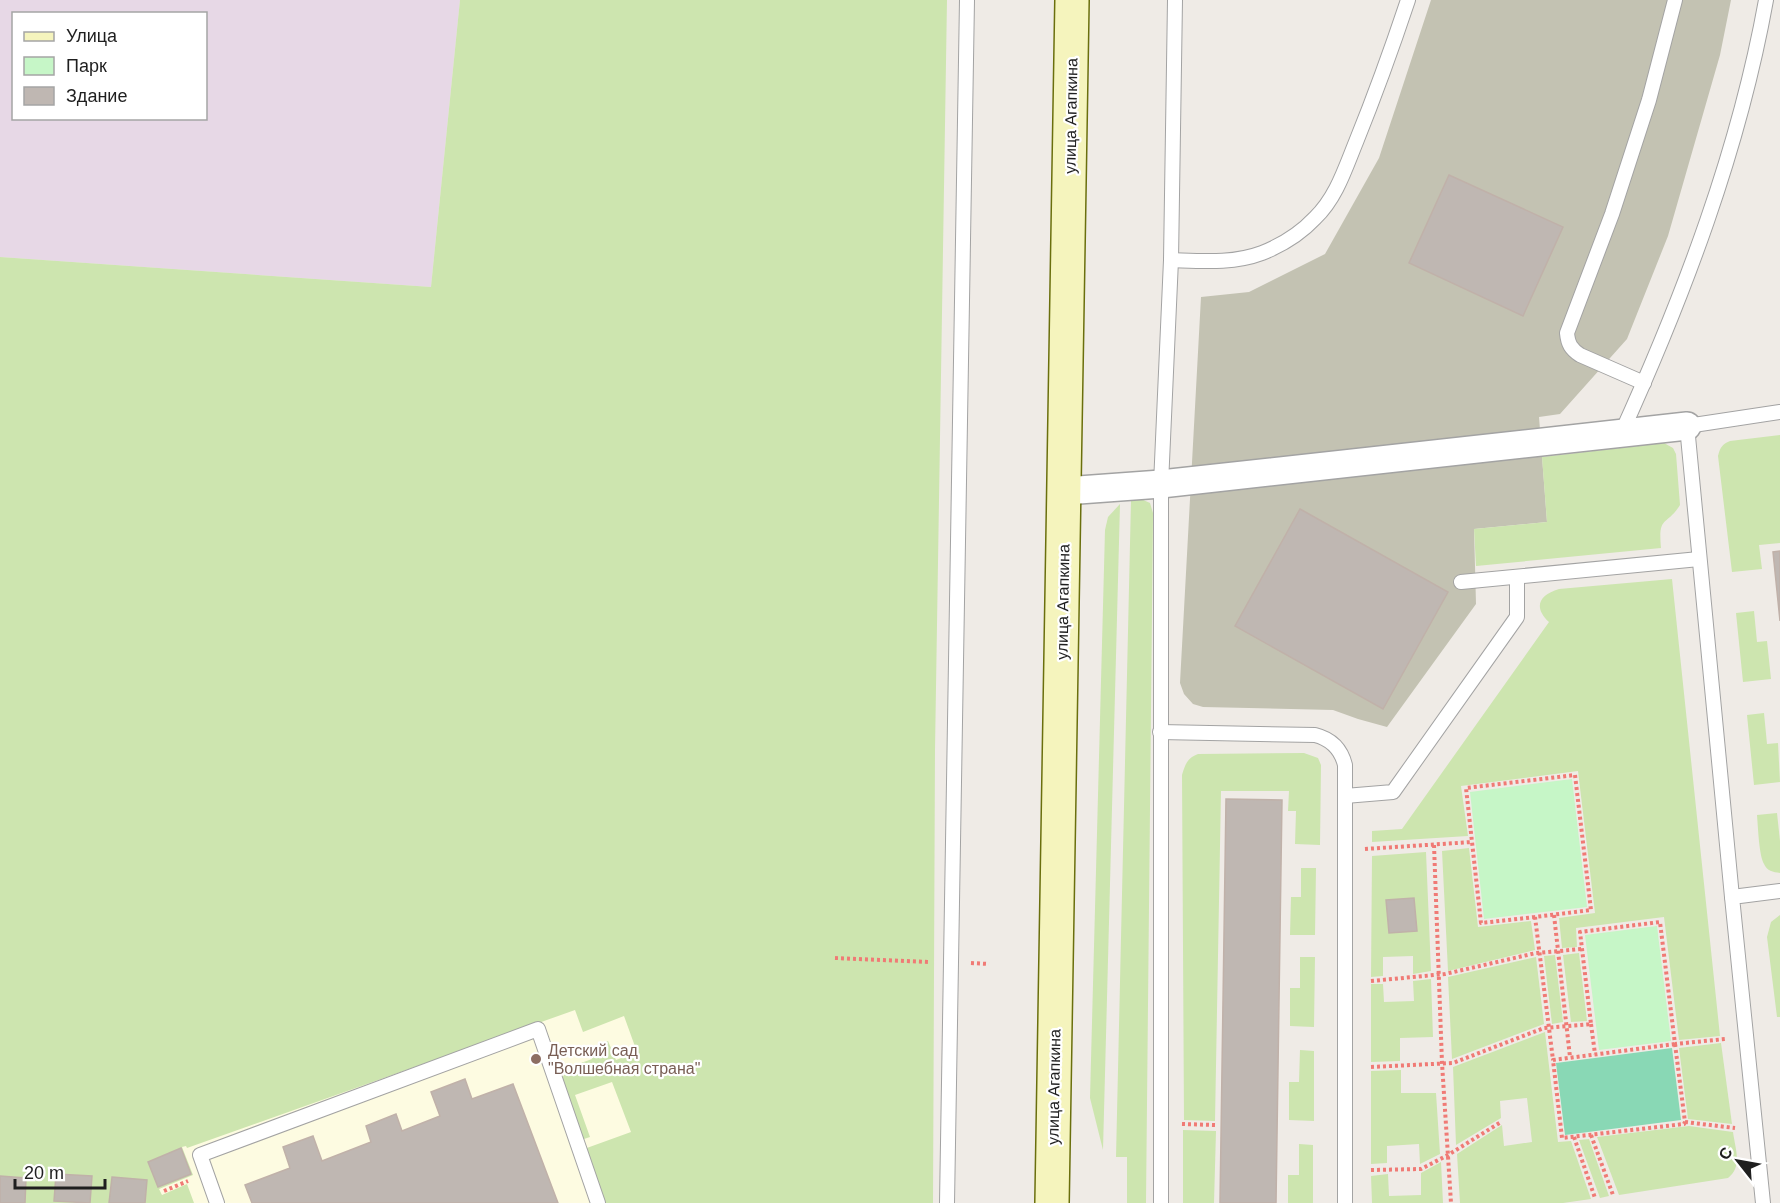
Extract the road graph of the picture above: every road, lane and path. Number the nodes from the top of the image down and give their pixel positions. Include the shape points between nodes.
1 (967, 0) edge
2 (1072, 0) edge
3 (1175, 0) edge
4 (1408, 0) edge
5 (1674, 0) edge
6 (1766, 0) edge
7 (1171, 260) junction
8 (1644, 383) junction
9 (1780, 412) edge
10 (1687, 426) junction
11 (1621, 434) junction
12 (1161, 484) junction
13 (1065, 491) junction
14 (1699, 559) junction
15 (1517, 577) junction
16 (1461, 582) dead end
17 (1160, 732) junction
18 (1345, 796) junction
19 (1472, 842) junction
20 (1434, 845) junction
21 (1372, 849) dead end
22 (1780, 891) edge
23 (1732, 897) junction
24 (1554, 915) junction
25 (1535, 917) junction
26 (1582, 949) junction
27 (1558, 951) junction
28 (1540, 953) junction
29 (835, 958) dead end
30 (950, 962) junction
31 (988, 964) dead end
32 (1438, 975) junction
33 (1371, 981) dead end
34 (1591, 1024) junction
35 (1567, 1026) junction
36 (1549, 1027) junction
37 (1746, 1037) junction
38 (1675, 1044) junction
39 (1595, 1054) junction
40 (1570, 1058) junction
41 (1553, 1060) junction
42 (1442, 1063) junction
43 (1371, 1067) dead end
44 (1501, 1122) dead end
45 (1685, 1122) junction
46 (1179, 1124) dead end
47 (1215, 1125) dead end
48 (1733, 1128) dead end
49 (1591, 1135) junction
50 (1574, 1137) junction
51 (1448, 1155) junction
52 (1371, 1170) dead end
53 (1613, 1195) dead end
54 (1595, 1198) dead end
55 (217, 1203) edge
56 (598, 1203) edge
57 (947, 1203) edge
58 (1052, 1203) edge
59 (1161, 1203) edge
60 (1345, 1203) edge
61 (1451, 1203) edge
62 (1763, 1203) edge

1 - 30 lane
2 - 13 main road, улица Агапкина
3 - 7 lane
4 - 7 lane via 1381,82 1342,177 1317,217 1287,241 1261,253 1224,261
5 - 8 lane via 1649,100 1567,333 1568,342 1580,355
6 - 8 lane via 1732,143 1694,258
7 - 12 lane
8 - 11 lane
9 - 10 lane
10 - 11 street
10 - 14 lane
11 - 12 street
12 - 13 street
12 - 17 lane
13 - 58 main road, улица Агапкина
14 - 15 lane
14 - 23 lane
15 - 16 lane
15 - 18 lane via 1516,617 1393,792
17 - 18 lane via 1322,737 1335,745 1343,758
17 - 59 lane
18 - 60 lane
19 - 20 path
19 - 24 path via 1466,789 1575,775 1591,910
19 - 25 path via 1481,923
20 - 21 path
20 - 32 path
22 - 23 lane
23 - 37 lane
24 - 25 path
24 - 27 path
25 - 28 path
26 - 27 path
26 - 34 path
26 - 38 path via 1580,932 1660,922
27 - 28 path
27 - 35 path
28 - 32 path
28 - 36 path
29 - 30 path
30 - 31 path
30 - 57 lane
32 - 33 path
32 - 42 path
34 - 35 path
34 - 39 path
35 - 36 path
35 - 40 path
36 - 41 path
36 - 42 path via 1452,1063
37 - 38 path
37 - 62 lane
38 - 39 path
38 - 45 path
39 - 40 path
40 - 41 path
41 - 50 path via 1562,1138
42 - 43 path
42 - 51 path
44 - 51 path
45 - 48 path
45 - 49 path
46 - 47 path
49 - 50 path
49 - 53 path
50 - 54 path
51 - 52 path via 1421,1168
51 - 61 path
55 - 56 lane via 200,1155 538,1029

